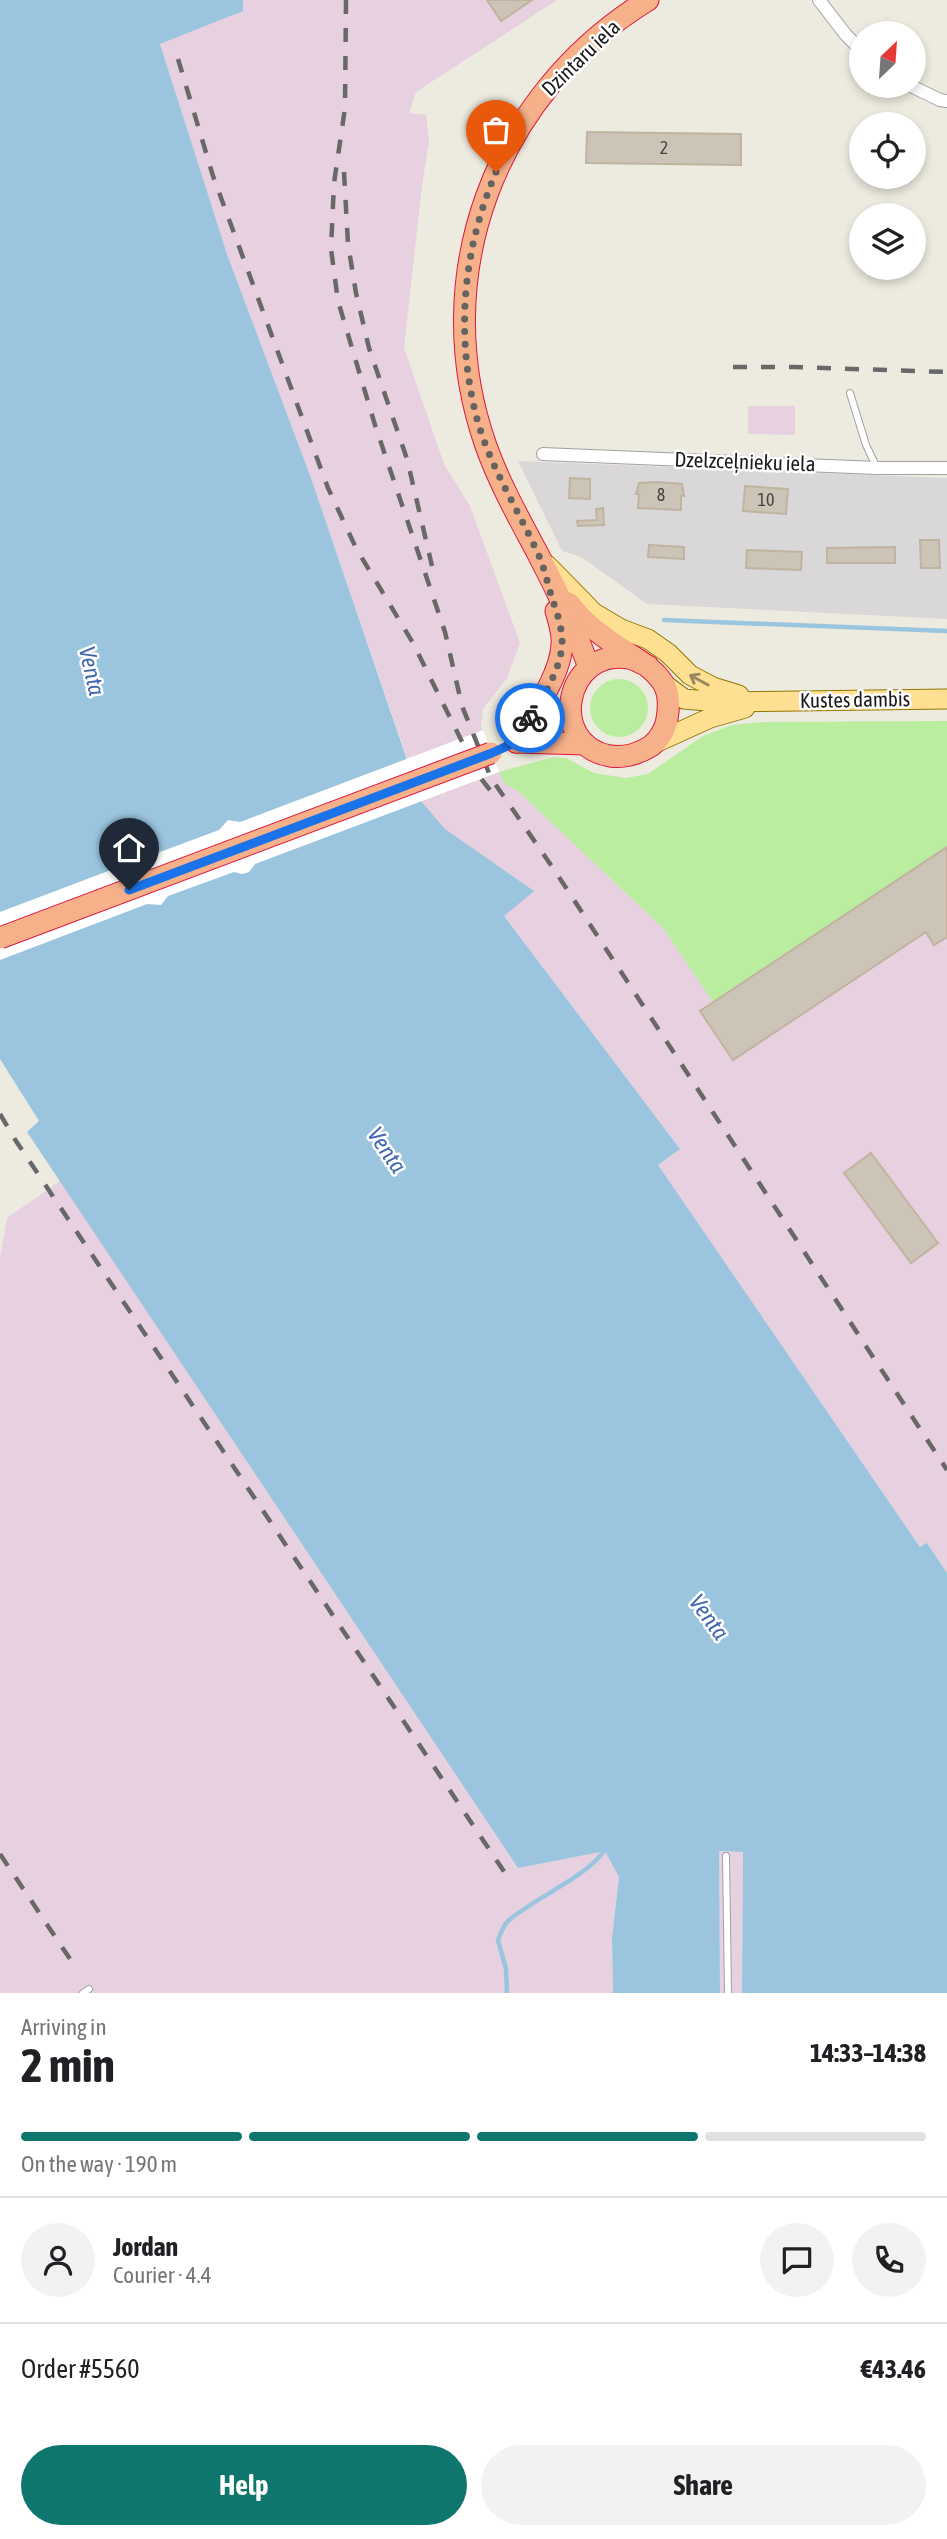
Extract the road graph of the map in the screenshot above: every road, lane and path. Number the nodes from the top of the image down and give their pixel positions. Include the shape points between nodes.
1 (819, 0) edge
2 (641, 3) edge
3 (849, 38) edge
4 (926, 93) edge
5 (947, 101) edge
6 (850, 393) dead end
7 (543, 454) dead end
8 (877, 468) junction
9 (947, 468) edge
10 (541, 559) junction
11 (648, 666) junction
12 (589, 667) junction
13 (664, 684) junction
14 (571, 694) junction
15 (947, 699) edge
16 (764, 702) junction
17 (516, 742) junction
18 (655, 743) junction
19 (585, 744) junction
20 (0, 938) edge
21 (726, 1856) dead end
22 (728, 1993) edge

1 - 3 street
2 - 10 highway, Dzintaru iela via 567,66 521,124 488,190 468,267 464,336 475,408 501,483
4 - 5 street
6 - 8 lane
7 - 8 street, Dzelzceļnieku iela
8 - 9 street, Dzelzceļnieku iela
10 - 11 highway via 581,618
10 - 12 highway
16 -> 10 main road via 690,675 648,639 594,613
10 - 17 highway via 562,644 558,664
11 - 12 highway via 618,658
11 - 13 highway
12 - 14 highway
13 - 16 main road via 684,699
13 - 18 highway via 669,704 666,725
14 - 17 highway
14 - 19 highway via 569,712
15 - 16 main road, Kustes dambis
16 - 18 main road via 710,718
17 - 19 highway
17 - 20 highway, bridge
18 - 19 highway via 639,754 620,757 601,754
21 - 22 lane

